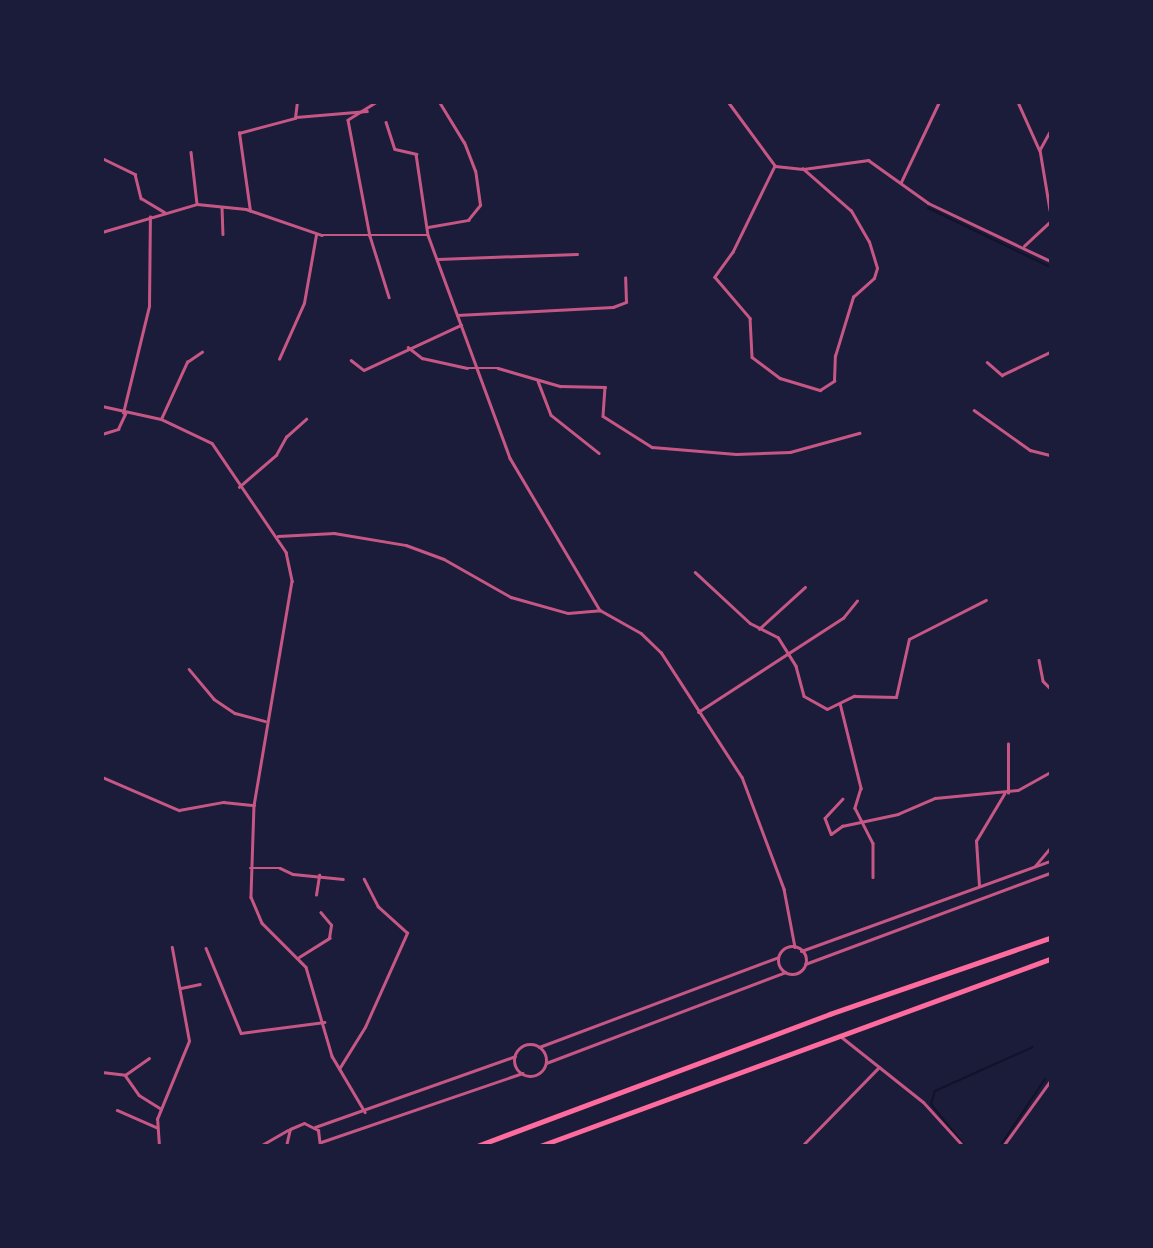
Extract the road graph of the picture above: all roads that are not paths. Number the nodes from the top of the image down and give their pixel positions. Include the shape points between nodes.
1 (296, 102) edge
2 (378, 102) edge
3 (439, 102) edge
4 (728, 102) edge
5 (940, 102) edge
6 (1018, 102) edge
7 (370, 111) junction
8 (296, 117) junction
9 (386, 122) dead end
10 (1050, 132) edge
11 (1040, 150) junction
12 (192, 152) dead end
13 (102, 158) edge
14 (775, 166) junction
15 (803, 170) junction
16 (901, 182) junction
17 (198, 204) junction
18 (222, 207) junction
19 (1050, 210) edge
20 (250, 211) junction
21 (164, 212) junction
22 (150, 217) junction
23 (1050, 222) edge
24 (427, 227) junction
25 (102, 232) edge
26 (223, 234) dead end
27 (316, 234) junction
28 (428, 235) junction
29 (370, 236) junction
30 (1024, 246) junction
31 (577, 254) dead end
32 (438, 259) junction
33 (1050, 260) edge
34 (625, 278) dead end
35 (389, 297) dead end
36 (457, 315) junction
37 (461, 325) junction
38 (408, 347) junction
39 (202, 352) dead end
40 (1050, 352) edge
41 (279, 359) dead end
42 (351, 360) dead end
43 (986, 362) dead end
44 (477, 370) junction
45 (538, 380) junction
46 (102, 406) edge
47 (974, 410) dead end
48 (124, 414) junction
49 (160, 419) junction
50 (306, 419) dead end
51 (859, 433) dead end
52 (102, 434) edge
53 (599, 453) dead end
54 (1050, 455) edge
55 (239, 488) junction
56 (278, 536) junction
57 (695, 572) dead end
58 (805, 587) dead end
59 (986, 600) dead end
60 (857, 601) dead end
61 (600, 610) junction
62 (759, 629) junction
63 (789, 654) junction
64 (1039, 660) dead end
65 (190, 669) dead end
66 (1050, 688) edge
67 (840, 703) junction
68 (698, 712) junction
69 (265, 721) junction
70 (1008, 744) dead end
71 (1050, 772) edge
72 (102, 776) edge
73 (1008, 793) junction
74 (1004, 794) junction
75 (843, 799) dead end
76 (254, 805) junction
77 (861, 821) junction
78 (1050, 848) edge
79 (1050, 861) edge
80 (1034, 866) junction
81 (250, 868) junction
82 (1050, 873) edge
83 (319, 875) junction
84 (873, 877) dead end
85 (343, 879) dead end
86 (364, 879) dead end
87 (979, 886) junction
88 (316, 895) dead end
89 (321, 913) dead end
90 (1050, 938) edge
91 (795, 947) junction
92 (172, 948) dead end
93 (206, 948) dead end
94 (801, 951) junction
95 (298, 957) junction
96 (778, 957) junction
97 (1050, 959) edge
98 (805, 964) junction
99 (785, 972) junction
100 (200, 984) dead end
101 (181, 988) junction
102 (324, 1022) junction
103 (839, 1036) junction
104 (539, 1047) junction
105 (515, 1056) junction
106 (149, 1058) dead end
107 (546, 1064) junction
108 (879, 1066) junction
109 (339, 1069) junction
110 (102, 1072) edge
111 (522, 1073) junction
112 (125, 1075) junction
113 (1050, 1081) edge
114 (161, 1109) junction
115 (116, 1110) dead end
116 (365, 1112) junction
117 (156, 1127) junction
118 (315, 1127) junction
119 (290, 1129) junction
120 (321, 1144) edge
121 (159, 1146) edge
122 (260, 1146) edge
123 (286, 1146) edge
124 (477, 1146) edge
125 (540, 1146) edge
126 (802, 1146) edge
127 (963, 1146) edge
128 (1004, 1146) edge

1 - 8 street
2 - 7 street
3 - 24 street via 464,143 475,170 480,205 468,220
4 - 14 street
5 - 16 street
6 - 11 street
7 - 8 street
7 - 29 street via 348,120
8 - 20 street via 239,133
9 - 24 street via 395,149 416,154
10 - 11 street
11 - 19 street
12 - 17 street
13 - 21 street via 135,174 142,198
14 - 15 street
14 - 15 street via 733,252 715,277 750,318 749,350 755,361 780,378 820,390 834,381 835,356 853,297 874,278 877,268 870,242 851,211
15 - 16 street via 861,159
16 - 30 street via 959,219
17 - 18 street
17 - 21 street
18 - 20 street
18 - 26 street
20 - 27 street
21 - 22 street
22 - 25 street
22 - 48 street via 149,306
23 - 30 street
24 - 28 street
27 - 29 street
27 - 41 street via 304,303
28 - 29 street
28 - 32 street
29 - 35 street
30 - 33 street
31 - 32 street
32 - 36 street
34 - 36 street via 626,302 614,307
36 - 37 street
37 - 38 street
37 - 44 street
38 - 42 street via 364,370
38 - 44 street via 422,358
39 - 49 street via 187,362
40 - 43 street via 1002,375
44 - 45 street via 498,368
44 - 61 street via 510,458
45 - 51 street via 605,387 603,416 652,447 736,454 790,452 839,442
45 - 53 street via 551,415
46 - 48 street
47 - 54 street via 1030,450
48 - 49 street
48 - 52 street via 118,429
49 - 55 street via 212,442
50 - 55 street via 286,437 276,456
55 - 56 street
56 - 61 street via 334,533 406,545 444,559 511,598 568,613
56 - 69 street via 286,552 292,581
57 - 62 street
58 - 62 street
59 - 67 street via 909,639 896,697 854,696
60 - 63 street via 843,618
61 - 68 street via 656,646
62 - 63 street via 778,638
63 - 67 street via 806,698 827,709
63 - 68 street
64 - 66 street via 1043,680
65 - 69 street via 214,699 235,713
67 - 77 street via 861,788 855,803
68 - 91 street via 753,801 784,889
69 - 76 street
70 - 73 street
71 - 73 street
72 - 76 street via 179,810 223,802
73 - 74 street
74 - 77 street via 935,798 898,814
74 - 87 street via 976,841
75 - 77 street via 825,818 831,834
76 - 81 street
77 - 84 street via 872,836
78 - 80 street
79 - 80 street
80 - 87 street
81 - 83 street via 280,868 293,874
81 - 95 street via 258,916
82 - 98 street
83 - 85 street
83 - 88 street
86 - 109 street via 378,907 407,932 365,1027
87 - 94 street
89 - 95 street via 331,925 329,938
90 - 124 highway via 830,1014
91 - 94 street
91 - 96 street via 785,949
92 - 101 street
93 - 102 street via 241,1033
94 - 98 street
95 - 102 street via 315,988
96 - 99 street
96 - 104 street
97 - 103 highway
98 - 99 street via 798,972
99 - 107 street via 552,1058
100 - 101 street
101 - 114 street via 188,1045
102 - 109 street
103 - 108 street
103 - 125 highway
104 - 105 street via 525,1045
104 - 107 street
105 - 111 street
105 - 116 street
106 - 112 street
107 - 111 street via 536,1074
108 - 126 street
108 - 127 street via 923,1102
109 - 116 street
110 - 112 street
111 - 120 street
112 - 114 street via 139,1095
113 - 128 street
114 - 117 street
115 - 117 street
116 - 118 street
117 - 121 street
118 - 119 street via 304,1123
118 - 120 street
119 - 122 street
119 - 123 street

